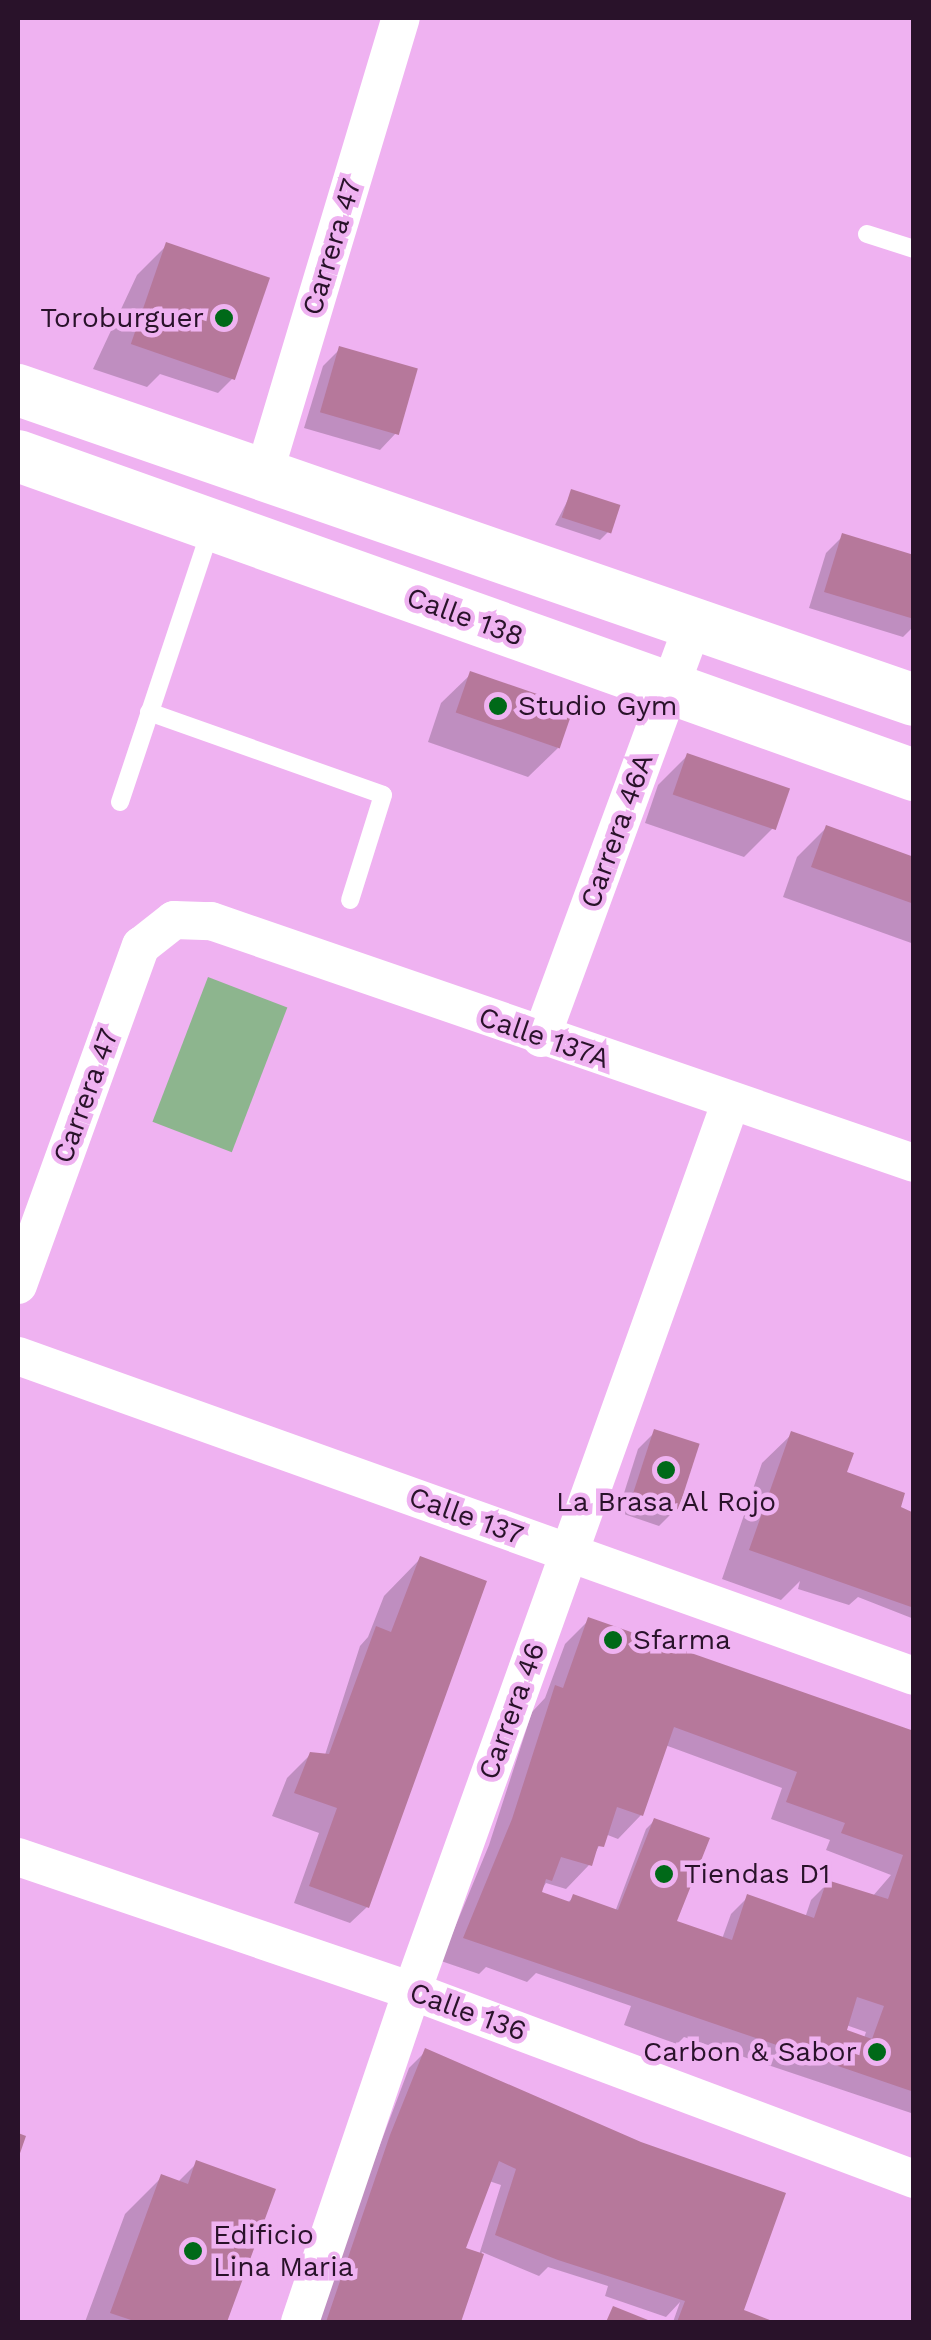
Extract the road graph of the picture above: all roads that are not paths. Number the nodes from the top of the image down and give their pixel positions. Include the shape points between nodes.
1 (401, 18) edge
2 (868, 234) dead end
3 (914, 249) edge
4 (18, 390) edge
5 (18, 456) edge
6 (262, 477) junction
7 (212, 526) junction
8 (693, 625) junction
9 (670, 690) junction
10 (914, 700) edge
11 (149, 712) junction
12 (914, 775) edge
13 (120, 802) dead end
14 (350, 900) dead end
15 (174, 920) joint
16 (541, 1038) junction
17 (730, 1102) junction
18 (914, 1164) edge
19 (18, 1285) edge
20 (18, 1356) edge
21 (568, 1553) junction
22 (914, 1676) edge
23 (18, 1857) edge
24 (412, 1991) junction
25 (914, 2179) edge
26 (300, 2322) edge

1 - 6 street, Carrera 47
2 - 3 lane
4 - 6 main road
5 - 7 main road, Calle 138
6 - 8 main road
7 - 9 main road, Calle 138
7 - 11 lane
8 - 9 street, Carrera 46A
8 - 10 main road
9 - 12 main road, Calle 138
9 - 16 street, Carrera 46A
11 - 13 lane
11 - 14 lane via 383,795
15 - 16 street, Calle 137A via 211,921
15 - 19 street, Carrera 47 via 141,946
16 - 17 street, Calle 137A
17 - 18 street, Calle 137A
17 - 21 street, Carrera 46
20 - 21 street, Calle 137
21 - 22 street, Calle 137
21 - 24 street, Carrera 46
23 - 24 street, Calle 136
24 - 25 street, Calle 136
24 - 26 street, Carrera 46

